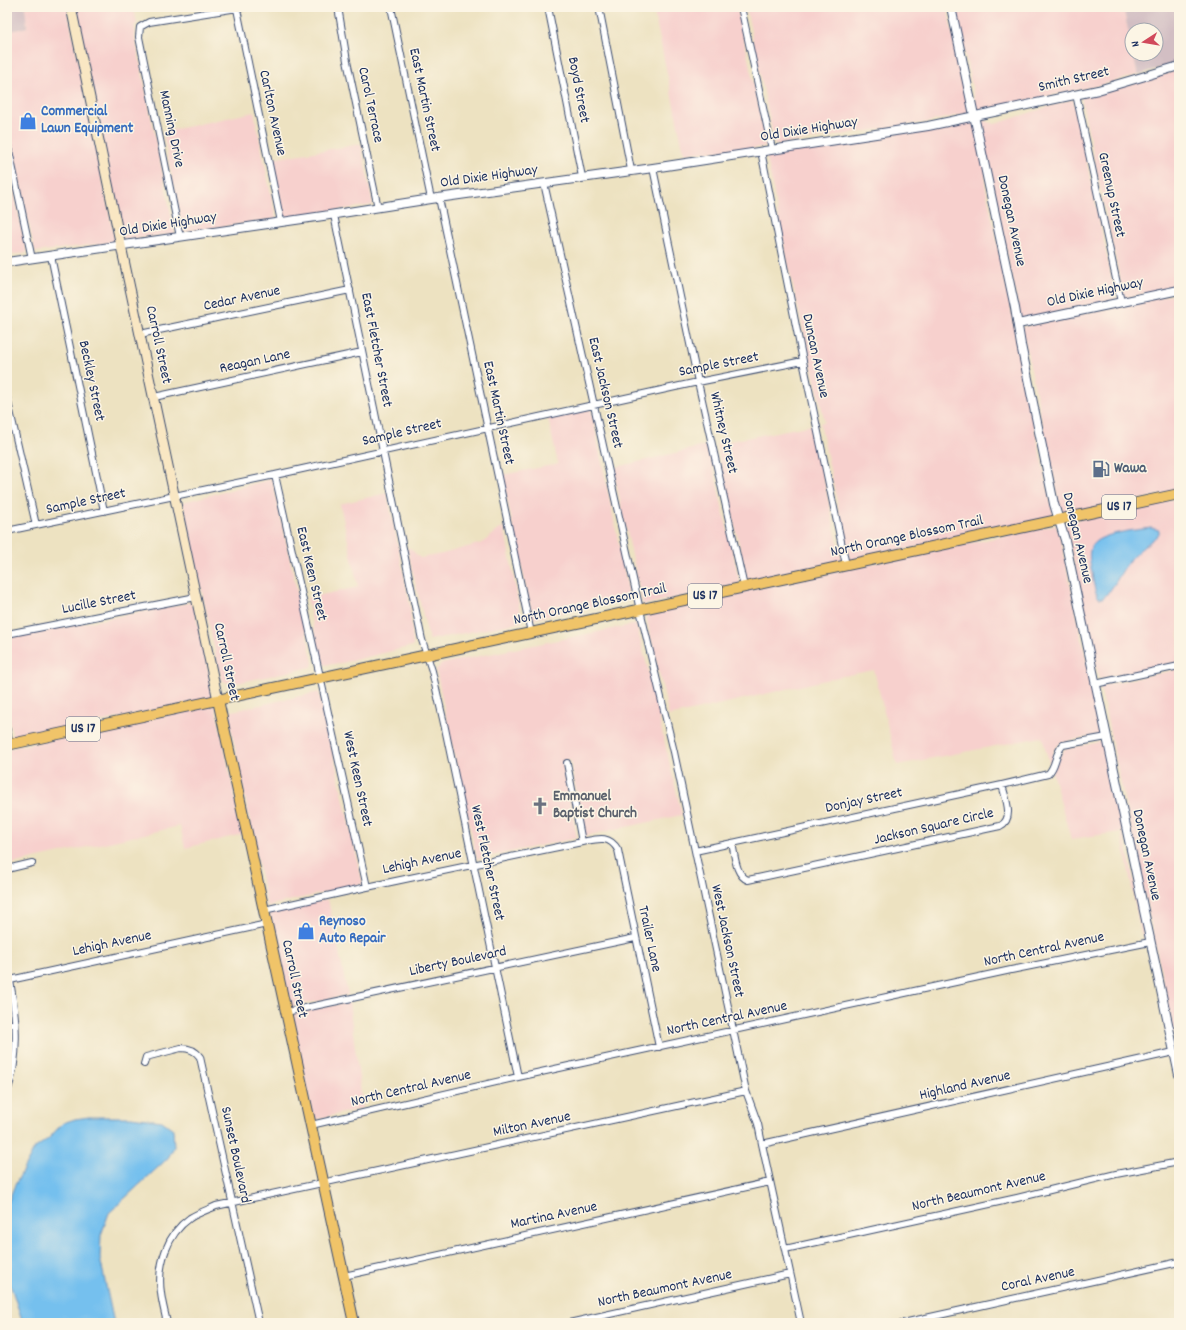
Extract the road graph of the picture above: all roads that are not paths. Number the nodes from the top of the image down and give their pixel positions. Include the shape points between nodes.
1 (71, 7) edge
2 (244, 7) edge
3 (338, 7) edge
4 (391, 7) edge
5 (548, 7) edge
6 (598, 7) edge
7 (741, 7) edge
8 (951, 7) edge
9 (237, 9) junction
10 (1179, 66) edge
11 (1076, 94) junction
12 (974, 116) junction
13 (7, 141) edge
14 (772, 149) junction
15 (761, 151) junction
16 (652, 168) junction
17 (631, 170) junction
18 (582, 177) junction
19 (544, 183) junction
20 (435, 198) junction
21 (378, 208) junction
22 (334, 215) junction
23 (281, 222) junction
24 (180, 236) junction
25 (120, 246) junction
26 (52, 256) junction
27 (32, 259) junction
28 (7, 262) edge
29 (350, 290) junction
30 (1179, 290) edge
31 (1121, 302) junction
32 (1018, 324) junction
33 (140, 334) junction
34 (362, 352) junction
35 (803, 361) junction
36 (698, 382) junction
37 (154, 397) junction
38 (7, 398) edge
39 (595, 405) junction
40 (488, 427) junction
41 (383, 451) junction
42 (276, 475) junction
43 (1179, 494) edge
44 (175, 496) junction
45 (104, 511) junction
46 (1059, 520) junction
47 (36, 525) junction
48 (7, 531) edge
49 (846, 565) junction
50 (744, 587) junction
51 (196, 597) junction
52 (640, 610) junction
53 (531, 633) junction
54 (7, 634) edge
55 (427, 655) junction
56 (1179, 666) edge
57 (321, 678) junction
58 (1095, 684) junction
59 (218, 700) junction
60 (7, 730) edge
61 (1107, 737) junction
62 (8, 745) edge
63 (567, 764) dead end
64 (1002, 785) junction
65 (609, 840) joint
66 (582, 842) junction
67 (732, 843) junction
68 (695, 851) junction
69 (32, 863) dead end
70 (474, 864) junction
71 (7, 869) edge
72 (367, 886) junction
73 (264, 910) junction
74 (267, 924) junction
75 (635, 938) junction
76 (1150, 942) junction
77 (7, 964) edge
78 (496, 967) junction
79 (10, 980) junction
80 (286, 1012) junction
81 (7, 1024) edge
82 (15, 1024) junction
83 (733, 1031) junction
84 (659, 1047) junction
85 (1177, 1052) edge
86 (144, 1064) dead end
87 (1179, 1075) edge
88 (518, 1077) junction
89 (746, 1091) junction
90 (7, 1092) edge
91 (310, 1125) junction
92 (762, 1144) junction
93 (1179, 1162) edge
94 (770, 1182) junction
95 (324, 1184) junction
96 (232, 1202) junction
97 (785, 1249) junction
98 (1179, 1262) edge
99 (790, 1274) junction
100 (344, 1276) junction
101 (168, 1323) edge
102 (258, 1323) edge
103 (354, 1323) edge
104 (569, 1323) edge
105 (801, 1323) edge
106 (903, 1323) edge

1 - 25 main road, Carroll Street
2 - 9 street
3 - 21 street, Carol Terrace
4 - 20 street, East Martin Street
5 - 18 street, Boyd Street
6 - 17 street
7 - 14 street
8 - 12 street, Donegan Avenue
9 - 23 street, Carlton Avenue
9 - 24 street, Manning Drive via 149,22 140,27 139,37
10 - 11 street, Smith Street
11 - 12 street, Smith Street
11 - 31 street, Greenup Street
12 - 14 street, Old Dixie Highway via 928,126
12 - 32 street, Donegan Avenue
13 - 27 street
14 - 15 street, Old Dixie Highway
15 - 16 street, Old Dixie Highway
15 - 35 street, Duncan Avenue
16 - 17 street, Old Dixie Highway
16 - 36 street, Whitney Street
17 - 18 street, Old Dixie Highway
18 - 19 street, Old Dixie Highway
19 - 20 street, Old Dixie Highway
19 - 39 street, East Jackson Street
20 - 21 street, Old Dixie Highway
20 - 40 street, East Martin Street
21 - 22 street, Old Dixie Highway
22 - 23 street, Old Dixie Highway
22 - 29 street, East Fletcher Street
23 - 24 street, Old Dixie Highway
24 - 25 street, Old Dixie Highway
25 - 26 street, Old Dixie Highway
25 - 33 main road, Carroll Street
26 - 27 street, Old Dixie Highway
26 - 45 street, Beckley Street
27 - 28 street, Old Dixie Highway
29 - 33 street, Cedar Avenue
29 - 34 street, East Fletcher Street
30 - 31 street, Old Dixie Highway
31 - 32 street, Old Dixie Highway
32 - 46 street, Donegan Avenue
33 - 37 main road, Carroll Street
34 - 37 street, Reagan Lane
34 - 41 street, East Fletcher Street
35 - 36 street, Sample Street
35 - 49 street, Duncan Avenue
36 - 39 street, Sample Street
36 - 50 street, Whitney Street
37 - 44 main road, Carroll Street
38 - 47 street
39 - 40 street, Sample Street
39 - 52 street, East Jackson Street
40 - 41 street, Sample Street
40 - 53 street, East Martin Street
41 - 42 street, Sample Street
41 - 55 street, East Fletcher Street
42 - 44 street, Sample Street
42 - 57 street, East Keen Street
43 - 46 main road, North Orange Blossom Trail / US 17
44 - 45 street, Sample Street
44 - 51 main road, Carroll Street
45 - 47 street, Sample Street
46 - 49 main road, North Orange Blossom Trail / US 17
46 - 58 street, Donegan Avenue
47 - 48 street, Sample Street
49 - 50 main road, North Orange Blossom Trail / US 17
50 - 52 main road, North Orange Blossom Trail / US 17
51 - 54 street, Lucille Street
51 - 59 main road, Carroll Street
52 - 53 main road, North Orange Blossom Trail / US 17
52 - 68 street, West Jackson Street
53 - 55 main road, North Orange Blossom Trail / US 17
55 - 57 main road, North Orange Blossom Trail / US 17
55 - 70 street, West Fletcher Street
56 - 58 street
57 - 59 main road, North Orange Blossom Trail / US 17
57 - 72 street, West Keen Street
58 - 61 street, Donegan Avenue
59 - 62 main road, North Orange Blossom Trail / US 17
59 - 73 main road, Carroll Street
60 - 62 street
61 - 64 street, Jackson Square Circle via 1063,745 1056,754 1052,770 1048,774
61 - 76 street, Donegan Avenue
63 - 66 street
64 - 67 street, Donjay Street
64 - 67 street, Jackson Square Circle via 1008,817 1005,824 1000,826 772,876 753,880 744,878 739,872
65 - 66 street, Lehigh Avenue via 602,838
65 - 75 street, Trailer Lane via 618,850
66 - 70 street, Lehigh Avenue
67 - 68 street, Donjay Street
68 - 83 street, West Jackson Street
69 - 71 street
70 - 72 street, Lehigh Avenue
70 - 78 street, West Fletcher Street
72 - 73 street, Lehigh Avenue
73 - 74 main road, Carroll Street
74 - 79 street, Lehigh Avenue
74 - 80 main road, Carroll Street
75 - 78 street, Liberty Boulevard
75 - 84 street, Trailer Lane
76 - 83 street, North Central Avenue
76 - 85 street, Donegan Avenue
77 - 79 street
78 - 80 street, Liberty Boulevard
78 - 88 street, West Fletcher Street
79 - 82 street
80 - 91 main road, Carroll Street
81 - 82 street
82 - 90 street via 14,1060
83 - 84 street, North Central Avenue
83 - 89 street, West Jackson Street
84 - 88 street, North Central Avenue
85 - 87 street, Donegan Avenue
85 - 92 street, Highland Avenue
86 - 96 street, Sunset Boulevard via 146,1057 181,1048 197,1052
88 - 91 street, North Central Avenue
89 - 92 street, West Jackson Street
89 - 95 street, Milton Avenue
91 - 95 main road, Carroll Street
92 - 94 street, West Jackson Street
93 - 97 street, North Beaumont Avenue
94 - 97 street, West Jackson Street
94 - 100 street, Martina Avenue
95 - 96 street, Milton Avenue
95 - 100 main road, Carroll Street
96 - 101 street, Milton Avenue via 190,1218 171,1239 162,1263 160,1279
96 - 102 street, Sunset Boulevard
97 - 99 street, West Jackson Street
98 - 106 street, Coral Avenue
99 - 104 street, North Beaumont Avenue
99 - 105 street, West Jackson Street
100 - 103 main road, Carroll Street

